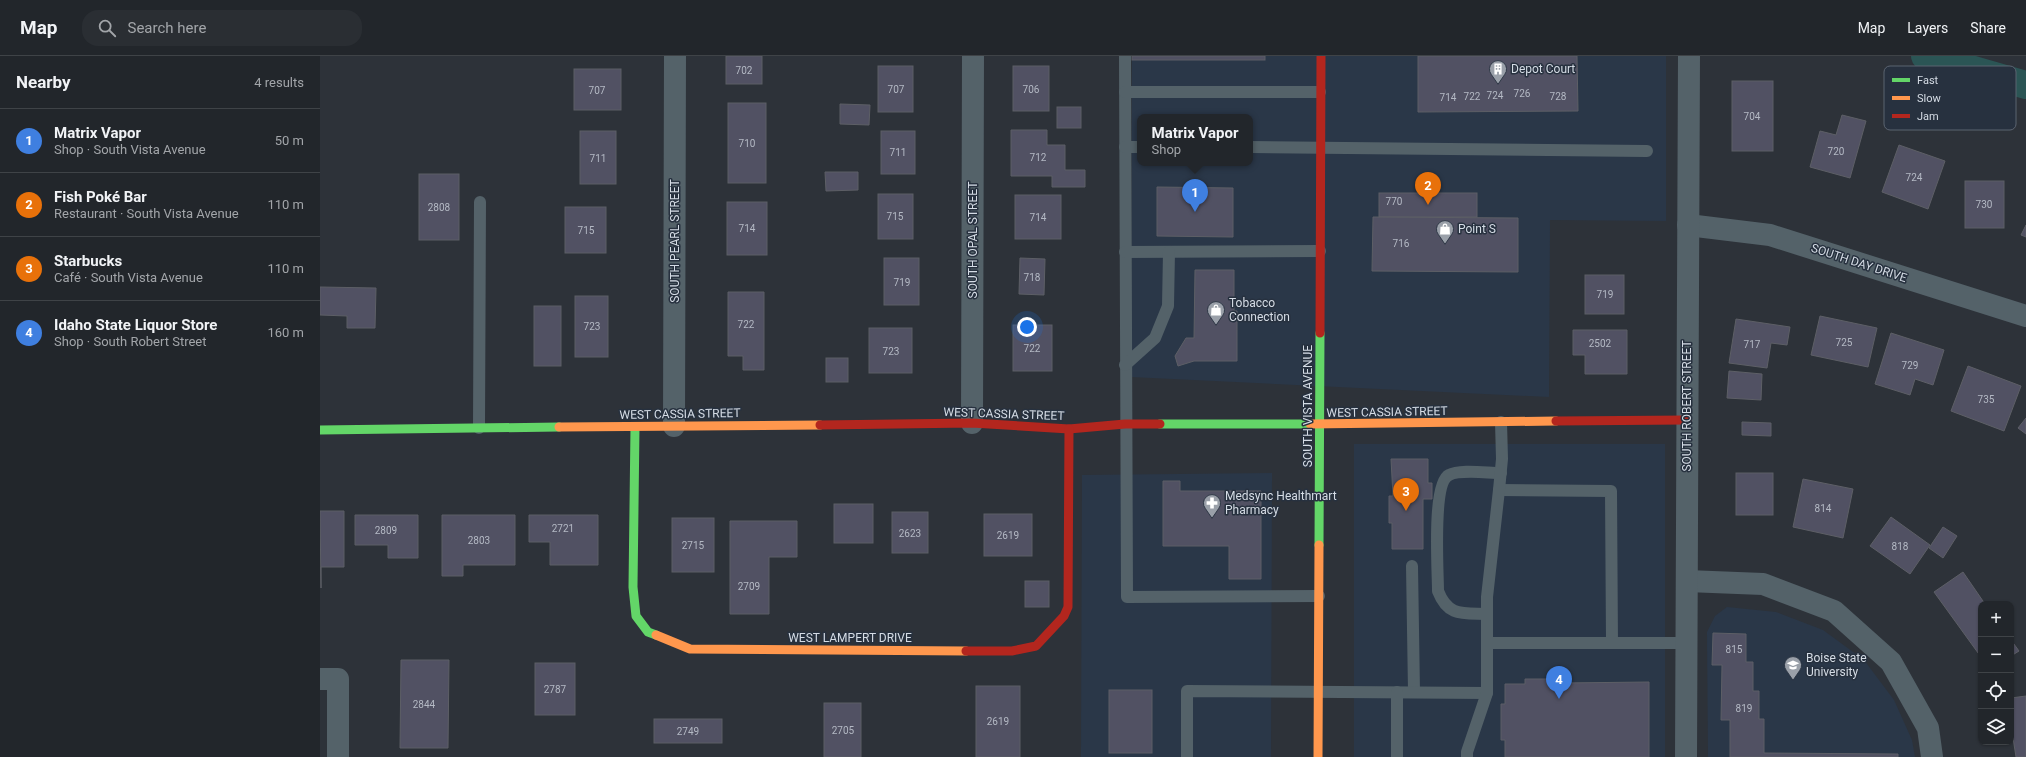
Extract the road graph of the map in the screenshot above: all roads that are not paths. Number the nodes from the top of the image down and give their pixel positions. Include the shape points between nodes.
1 (675, 56) edge
2 (974, 56) edge
3 (1125, 56) edge
4 (1321, 56) edge
5 (1689, 56) edge
6 (1125, 92) junction
7 (1320, 92) junction
8 (1125, 147) junction
9 (1137, 147) edge
10 (1253, 147) edge
11 (1320, 147) junction
12 (1646, 151) dead end
13 (480, 202) dead end
14 (1688, 225) junction
15 (1320, 251) junction
16 (1125, 252) junction
17 (1169, 252) junction
18 (2026, 316) edge
19 (1125, 365) junction
20 (1687, 420) junction
21 (1501, 422) junction
22 (972, 423) junction
23 (1125, 424) junction
24 (1320, 424) junction
25 (674, 426) junction
26 (635, 427) junction
27 (479, 428) junction
28 (1069, 429) junction
29 (320, 430) edge
30 (1501, 473) junction
31 (1499, 490) junction
32 (1412, 566) dead end
33 (1687, 581) junction
34 (1319, 596) junction
35 (1487, 614) junction
36 (1487, 643) junction
37 (1612, 643) junction
38 (1686, 643) junction
39 (320, 679) edge
40 (1318, 692) junction
41 (1397, 692) junction
42 (1414, 692) junction
43 (1487, 693) junction
44 (338, 757) edge
45 (1187, 757) edge
46 (1318, 757) edge
47 (1397, 757) edge
48 (1467, 757) edge
49 (1686, 757) edge
50 (1932, 757) edge

1 - 25 street, SOUTH PEARL STREET
2 - 22 street, SOUTH OPAL STREET
3 - 6 lane
4 - 7 street, SOUTH VISTA AVENUE
5 - 14 street, SOUTH ROBERT STREET
6 - 7 lane
6 - 8 lane
7 - 11 street, SOUTH VISTA AVENUE
8 - 9 lane
8 - 16 lane
10 - 11 lane
11 - 12 lane
11 - 15 street, SOUTH VISTA AVENUE
13 - 27 lane
14 - 18 street, SOUTH DAY DRIVE via 1770,235
14 - 20 street, SOUTH ROBERT STREET
15 - 17 lane
15 - 24 street, SOUTH VISTA AVENUE
16 - 17 lane
16 - 19 lane
17 - 19 lane via 1168,306 1155,338
19 - 23 lane
20 - 21 street, WEST CASSIA STREET
20 - 33 street, SOUTH ROBERT STREET
21 - 24 street, WEST CASSIA STREET
21 - 30 lane
22 - 25 street, WEST CASSIA STREET
22 - 28 street, WEST CASSIA STREET
23 - 24 street, WEST CASSIA STREET
23 - 28 street, WEST CASSIA STREET
23 - 34 lane via 1127,597
24 - 34 street, SOUTH VISTA AVENUE
25 - 26 street, WEST CASSIA STREET
26 - 27 street, WEST CASSIA STREET
26 - 28 street, WEST LAMPERT DRIVE via 633,587 636,616 648,632 690,649 1012,651 1036,646 1064,616 1068,606
27 - 29 street, WEST CASSIA STREET
30 - 31 lane
30 - 35 lane via 1462,472 1448,475 1441,483 1438,499 1438,591 1443,604 1465,613
31 - 35 lane
31 - 37 lane via 1611,491
32 - 42 lane
33 - 38 street, SOUTH ROBERT STREET
33 - 50 street via 1764,584 1834,611 1891,662 1928,728
34 - 40 street, SOUTH VISTA AVENUE
35 - 36 lane
36 - 37 lane
36 - 43 lane
37 - 38 lane
38 - 49 street, SOUTH ROBERT STREET
39 - 44 street via 338,679
40 - 41 lane
40 - 45 lane via 1187,691
40 - 46 street, SOUTH VISTA AVENUE
41 - 42 lane
41 - 47 lane
42 - 43 lane
43 - 48 lane

